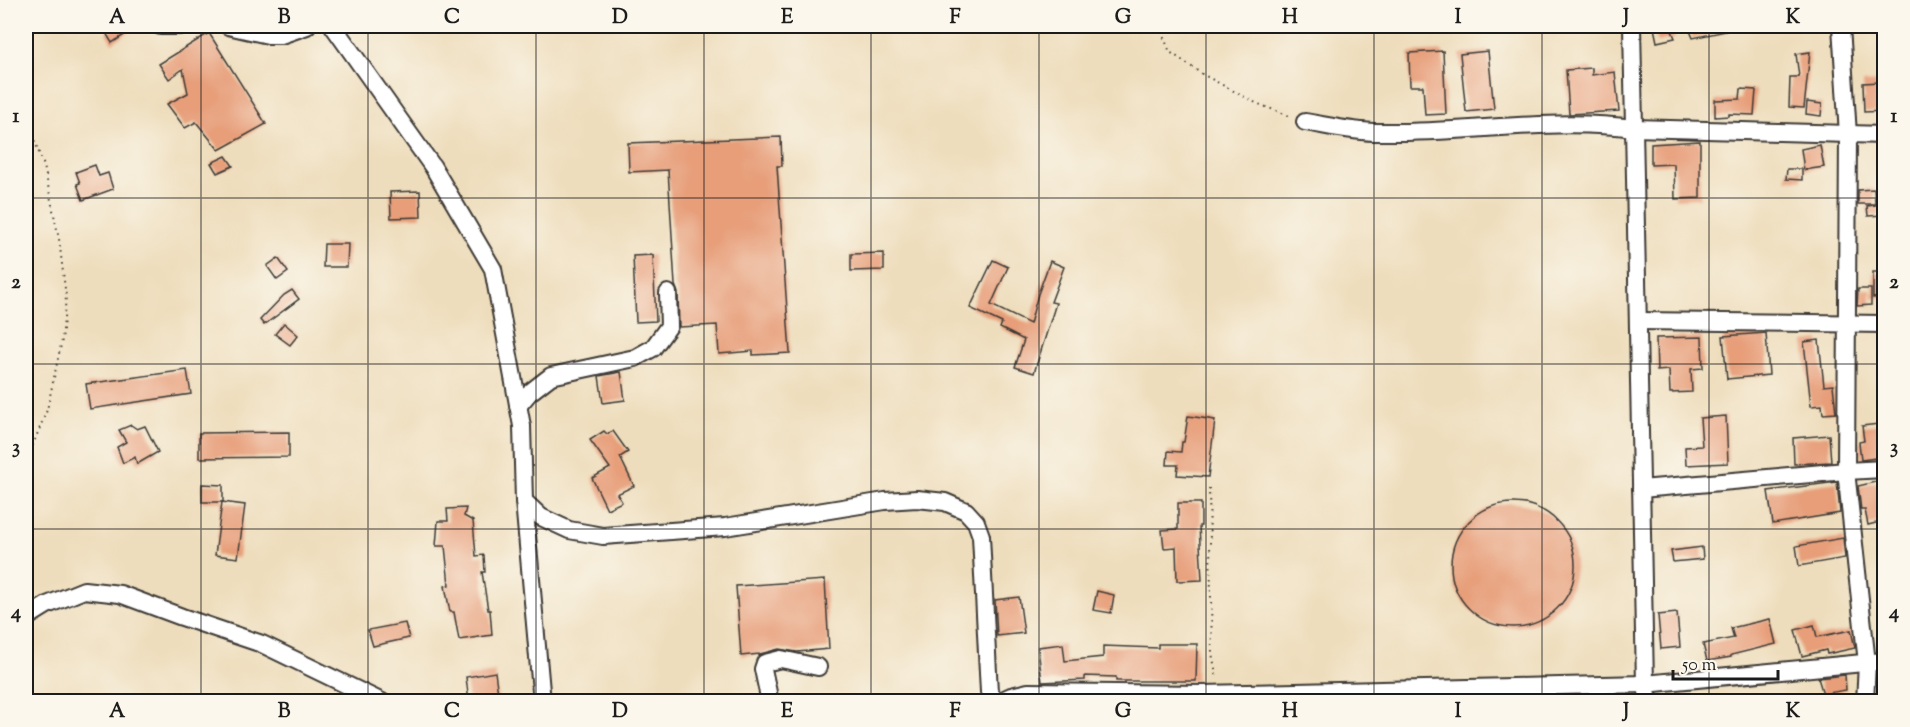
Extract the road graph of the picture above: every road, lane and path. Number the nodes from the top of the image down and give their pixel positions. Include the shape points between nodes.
1 (160, 26) edge
2 (180, 26) edge
3 (228, 26) edge
4 (307, 26) edge
5 (333, 26) edge
6 (1159, 26) edge
7 (1632, 26) edge
8 (1841, 26) edge
9 (26, 118) edge
10 (1305, 122) joint
11 (1634, 128) junction
12 (1848, 135) junction
13 (1884, 135) edge
14 (668, 293) dead end
15 (1638, 321) junction
16 (1848, 324) junction
17 (1884, 324) edge
18 (518, 406) junction
19 (26, 462) edge
20 (1884, 469) edge
21 (1846, 471) junction
22 (1209, 488) dead end
23 (1641, 489) junction
24 (524, 501) junction
25 (26, 618) edge
26 (1884, 661) edge
27 (1867, 663) junction
28 (818, 667) dead end
29 (1645, 684) junction
30 (1220, 693) junction
31 (1522, 694) edge
32 (1203, 698) edge
33 (382, 702) edge
34 (543, 702) edge
35 (770, 702) edge
36 (998, 702) edge
37 (1650, 702) edge
38 (1865, 702) edge

1 - 2 street
3 - 4 street via 268,35
5 - 18 street via 433,167 493,269
6 - 10 path via 1170,52 1194,69 1256,103
7 - 11 street
8 - 12 street
9 - 19 path via 44,166 66,297 62,340 47,410
10 - 11 street via 1376,133 1544,126
11 - 12 street
11 - 15 street
12 - 13 street
12 - 16 street
14 - 18 street via 669,326 653,348 635,358 552,376
15 - 16 street
15 - 23 street
16 - 17 street
16 - 21 street
18 - 24 street
20 - 21 street
21 - 23 street
21 - 27 street
22 - 30 path via 1212,653
23 - 29 street
24 - 34 street
24 - 36 street via 541,517 569,530 603,536 725,527 885,501 945,502 966,511 981,536 989,692
25 - 33 street via 84,590 120,594 262,644
26 - 27 street
27 - 29 street
27 - 38 street
28 - 35 street via 781,659 765,663
29 - 31 street
29 - 37 street
30 - 31 street
30 - 32 street
32 - 36 street via 1028,692

